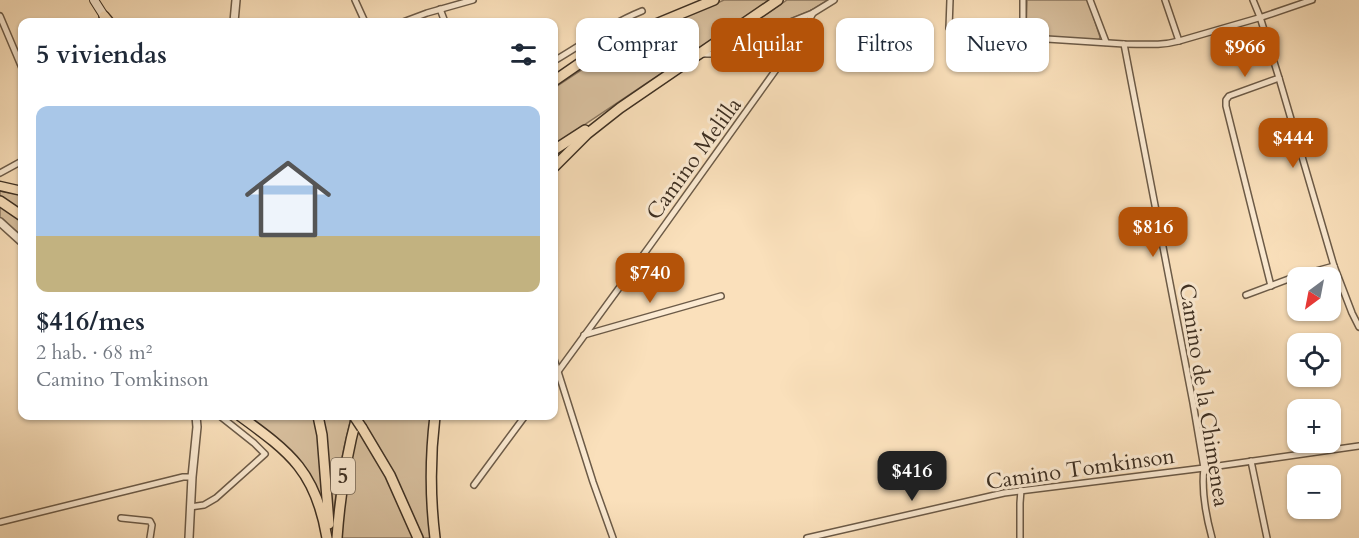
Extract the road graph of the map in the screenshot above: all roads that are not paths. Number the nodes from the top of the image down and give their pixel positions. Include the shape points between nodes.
1 (94, 0) edge
2 (237, 0) edge
3 (355, 0) edge
4 (473, 0) edge
5 (714, 0) edge
6 (778, 0) edge
7 (834, 0) edge
8 (950, 0) edge
9 (1023, 0) edge
10 (1090, 0) edge
11 (1165, 0) edge
12 (1253, 0) edge
13 (1312, 0) edge
14 (440, 9) junction
15 (642, 11) dead end
16 (813, 13) junction
17 (0, 16) edge
18 (1260, 17) junction
19 (106, 18) edge
20 (235, 18) edge
21 (363, 18) edge
22 (414, 18) edge
23 (443, 18) edge
24 (949, 18) edge
25 (1023, 18) edge
26 (1049, 39) edge
27 (1179, 41) junction
28 (1106, 42) junction
29 (1124, 44) junction
30 (699, 53) edge
31 (699, 54) edge
32 (18, 59) edge
33 (558, 59) edge
34 (672, 72) edge
35 (558, 78) edge
36 (1279, 78) junction
37 (620, 108) junction
38 (558, 147) edge
39 (18, 163) edge
40 (558, 163) edge
41 (0, 173) edge
42 (0, 186) edge
43 (18, 189) edge
44 (0, 201) edge
45 (18, 213) edge
46 (0, 222) edge
47 (18, 238) edge
48 (1334, 266) junction
49 (1271, 286) junction
50 (1246, 295) dead end
51 (721, 296) dead end
52 (1359, 327) edge
53 (584, 335) junction
54 (558, 370) edge
55 (558, 383) edge
56 (196, 420) edge
57 (225, 420) edge
58 (245, 420) edge
59 (319, 420) edge
60 (354, 420) edge
61 (357, 420) edge
62 (435, 420) edge
63 (522, 420) edge
64 (1359, 446) edge
65 (1251, 461) junction
66 (1204, 468) junction
67 (192, 477) junction
68 (474, 485) dead end
69 (1021, 490) junction
70 (190, 507) junction
71 (121, 518) dead end
72 (0, 522) edge
73 (150, 538) edge
74 (189, 538) edge
75 (328, 538) edge
76 (337, 538) edge
77 (418, 538) edge
78 (435, 538) edge
79 (613, 538) edge
80 (807, 538) edge
81 (1020, 538) edge
82 (1212, 538) edge
83 (1267, 538) edge

1 - 19 main road
2 - 20 street
3 - 21 street
4 - 14 street
5 - 35 highway via 627,36
6 - 30 highway
7 - 16 street, Camino Melilla
8 - 24 street
9 - 25 street
10 - 28 street
11 - 27 street
12 - 18 street
13 - 18 street
14 - 22 street
14 - 23 street
15 - 33 street
16 - 31 street, Camino Melilla via 711,54
16 - 53 street, Camino Melilla
17 - 32 street
18 - 27 street
18 - 36 street
26 - 28 street
27 - 29 street
28 - 29 street
29 - 66 street, Camino de la Chimenea
34 - 37 highway
36 - 48 street
36 - 49 street via 1226,100
37 - 38 highway
37 - 40 highway
39 - 41 street
42 - 43 main road
44 - 45 highway
46 - 47 street
48 - 49 street
48 - 52 street
49 - 50 street
51 - 53 street
53 - 54 street, Camino Melilla
55 - 79 street
56 - 67 street
57 - 70 street via 265,454 216,498
58 - 75 highway via 297,464 314,490
59 - 75 highway
60 - 76 highway, 5
61 - 77 highway, bridge via 390,475
62 - 78 highway via 430,478
63 - 68 street
64 - 65 street, Camino Tomkinson
65 - 66 street, Camino Tomkinson
65 - 83 street
66 - 69 street, Camino Tomkinson
66 - 82 street, Camino de la Chimenea via 1203,495
67 - 70 street
67 - 72 street
69 - 80 street, Camino Tomkinson
69 - 81 street
70 - 74 street
71 - 73 street via 150,521

